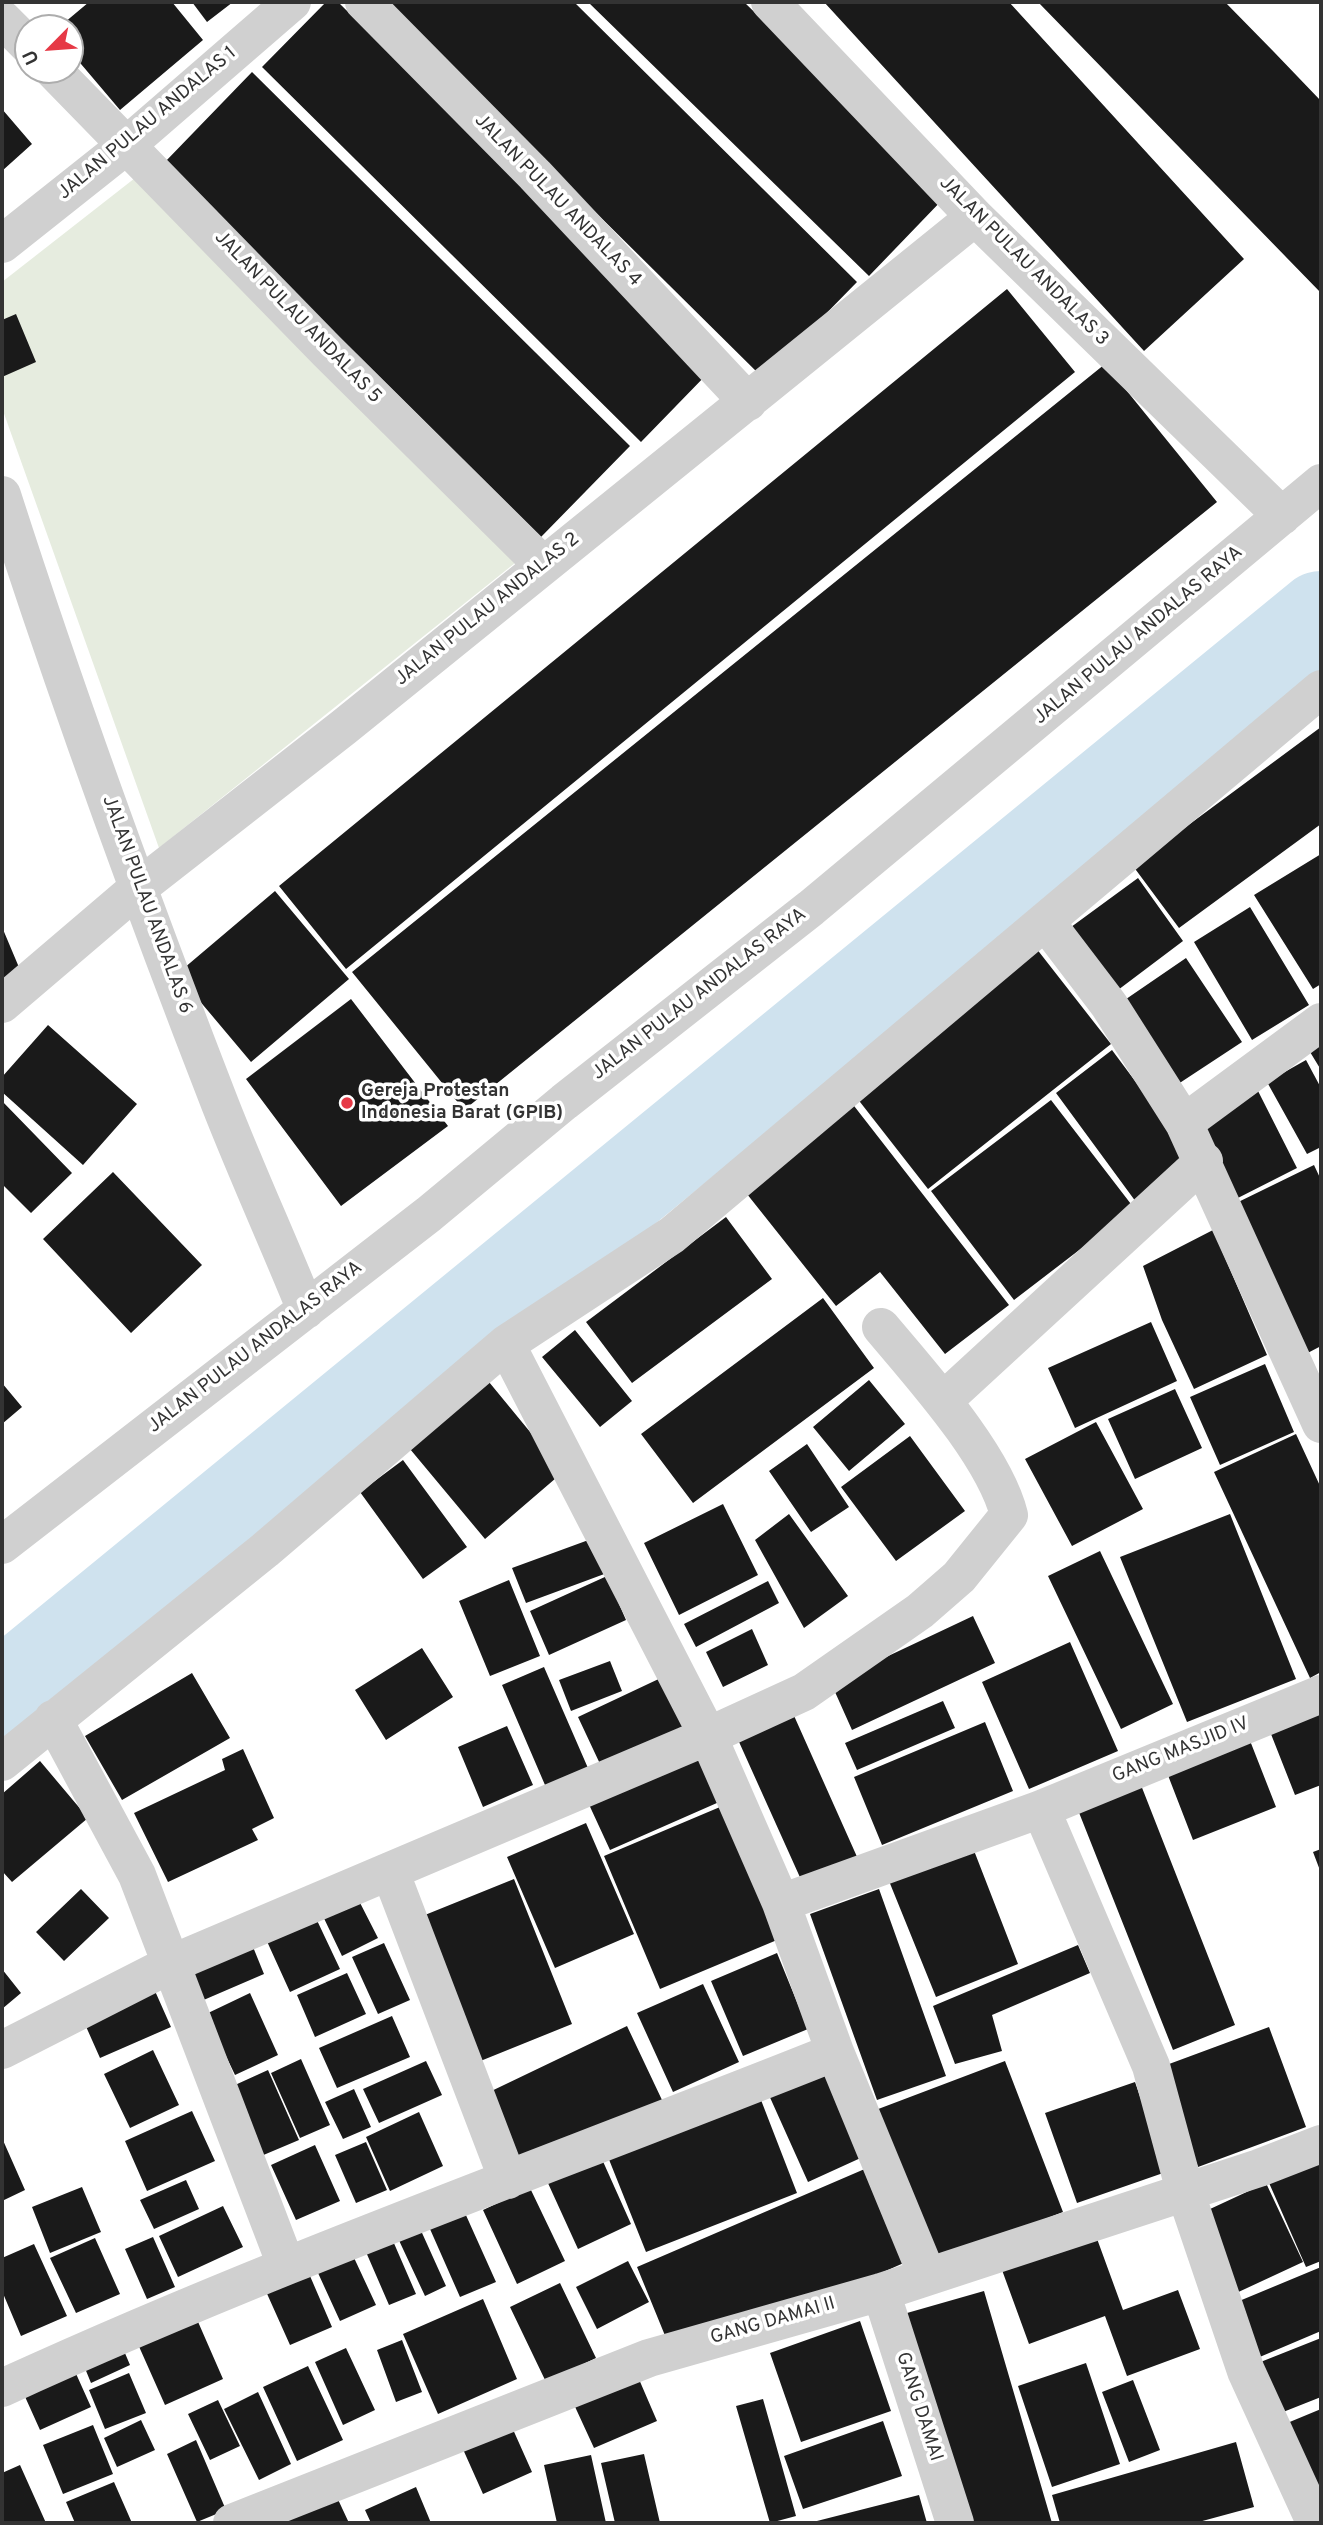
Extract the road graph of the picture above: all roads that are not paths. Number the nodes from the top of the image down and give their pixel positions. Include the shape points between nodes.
1 (292, 2) edge
2 (365, 2) edge
3 (770, 2) edge
4 (67, 84) edge
5 (128, 144) junction
6 (975, 217) junction
7 (2, 244) edge
8 (748, 402) junction
9 (1321, 483) edge
10 (2, 495) edge
11 (1282, 516) junction
12 (543, 565) junction
13 (1321, 689) edge
14 (138, 888) junction
15 (1045, 921) junction
16 (2, 1004) edge
17 (1321, 1022) edge
18 (1184, 1122) junction
19 (1204, 1161) junction
20 (306, 1310) junction
21 (881, 1327) dead end
22 (506, 1345) junction
23 (943, 1401) junction
24 (1321, 1424) edge
25 (2, 1545) edge
26 (1321, 1693) edge
27 (53, 1719) junction
28 (708, 1736) junction
29 (2, 1762) edge
30 (1041, 1809) junction
31 (390, 1871) junction
32 (781, 1903) junction
33 (173, 1963) junction
34 (2, 2050) edge
35 (835, 2052) junction
36 (1321, 2144) edge
37 (508, 2180) junction
38 (1185, 2191) junction
39 (286, 2265) junction
40 (927, 2275) junction
41 (881, 2292) junction
42 (2, 2388) edge
43 (1315, 2521) edge
44 (232, 2523) edge
45 (956, 2523) edge

1 - 5 street, JALAN PULAU ANDALAS 1
2 - 8 street, JALAN PULAU ANDALAS 4
3 - 6 street, JALAN PULAU ANDALAS 3
4 - 5 street, JALAN PULAU ANDALAS 5
5 - 7 street, JALAN PULAU ANDALAS 1
5 - 12 street, JALAN PULAU ANDALAS 5 via 327,351
6 - 8 street, JALAN PULAU ANDALAS 2
6 - 11 street, JALAN PULAU ANDALAS 3
8 - 12 street, JALAN PULAU ANDALAS 2
9 - 11 street, JALAN PULAU ANDALAS RAYA
10 - 14 street, JALAN PULAU ANDALAS 6
11 - 20 street, JALAN PULAU ANDALAS RAYA via 811,908
12 - 14 street, JALAN PULAU ANDALAS 2
13 - 15 street
14 - 16 street, JALAN PULAU ANDALAS 2
14 - 20 street, JALAN PULAU ANDALAS 6 via 221,1107
15 - 18 street via 1108,1005
15 - 22 street via 672,1235
17 - 18 street
18 - 19 street
19 - 23 street
19 - 24 street
20 - 25 street, JALAN PULAU ANDALAS RAYA
21 - 23 street
22 - 27 street via 265,1550
22 - 28 street
23 - 28 street via 1003,1492 1009,1515 959,1577 920,1611 827,1678
26 - 30 street, GANG MASJID IV
27 - 29 street
27 - 33 street via 137,1875
28 - 31 street
28 - 32 street
30 - 32 street, GANG MASJID IV
30 - 38 street via 1151,2066
31 - 33 street
31 - 37 street
32 - 35 street
33 - 34 street
33 - 39 street
35 - 37 street
35 - 40 street
36 - 38 street, GANG DAMAI II
37 - 39 street
38 - 40 street, GANG DAMAI II
38 - 43 street via 1246,2371
39 - 42 street
40 - 41 street, GANG DAMAI II
41 - 44 street, GANG DAMAI II via 649,2358
41 - 45 street, GANG DAMAI

